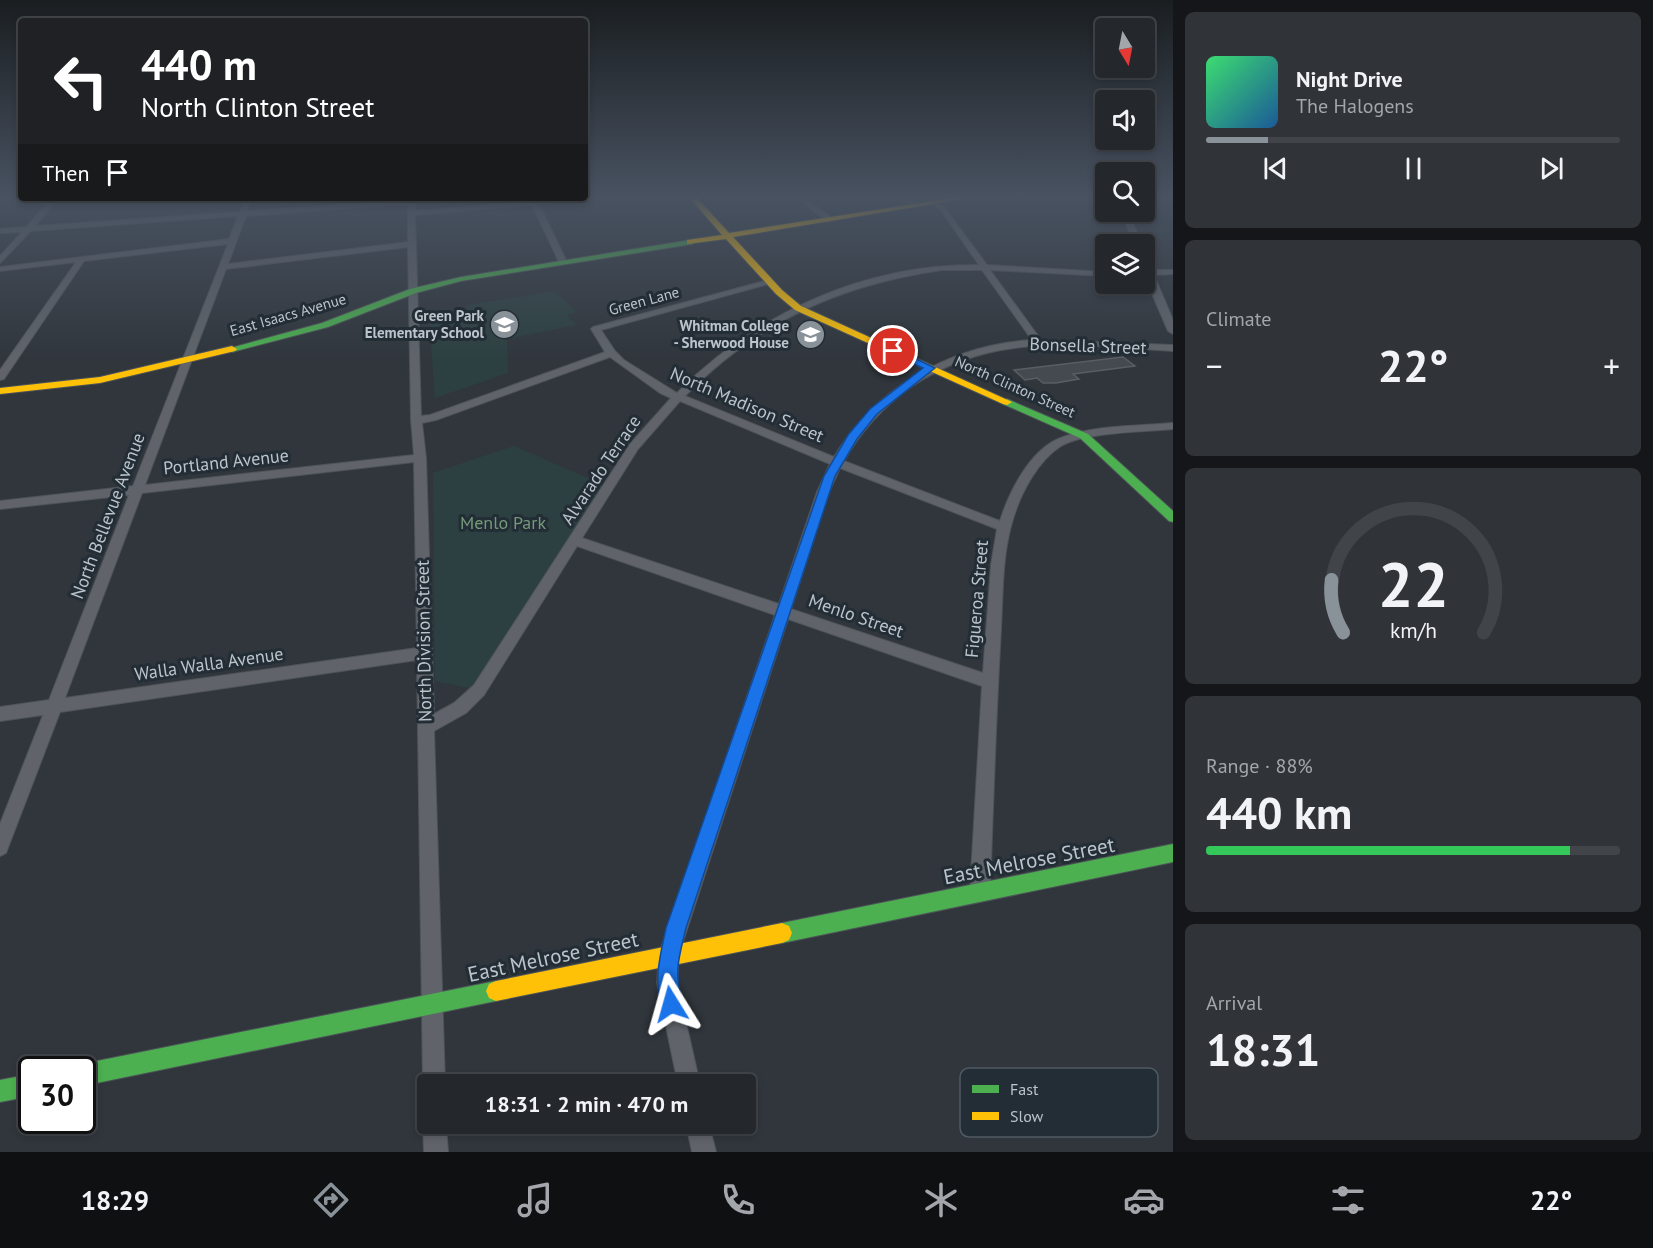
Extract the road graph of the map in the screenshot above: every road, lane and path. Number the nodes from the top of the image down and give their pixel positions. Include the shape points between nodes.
1 (151, 251) edge
2 (228, 251) edge
3 (357, 251) edge
4 (413, 251) edge
5 (558, 251) edge
6 (634, 251) edge
7 (741, 251) edge
8 (972, 251) edge
9 (82, 259) junction
10 (563, 262) junction
11 (222, 267) junction
12 (984, 267) junction
13 (0, 269) edge
14 (1173, 272) edge
15 (1095, 273) edge
16 (1155, 273) edge
17 (769, 281) junction
18 (413, 291) junction
19 (1155, 291) edge
20 (798, 308) junction
21 (596, 329) joint
22 (1173, 331) edge
23 (1038, 342) junction
24 (1173, 348) edge
25 (611, 353) junction
26 (187, 360) junction
27 (930, 368) junction
28 (0, 377) edge
29 (0, 391) edge
30 (677, 397) junction
31 (416, 420) junction
32 (1173, 426) edge
33 (1084, 436) junction
34 (420, 458) junction
35 (836, 462) junction
36 (137, 490) junction
37 (0, 505) edge
38 (1173, 518) edge
39 (1004, 527) junction
40 (573, 540) junction
41 (782, 612) junction
42 (423, 653) junction
43 (989, 682) junction
44 (54, 706) junction
45 (0, 714) edge
46 (426, 727) junction
47 (0, 847) edge
48 (1173, 854) edge
49 (980, 892) junction
50 (669, 954) junction
51 (432, 1004) junction
52 (96, 1071) edge
53 (434, 1074) edge
54 (687, 1074) edge
55 (18, 1088) edge
56 (0, 1091) edge
57 (435, 1134) edge
58 (700, 1134) edge
59 (436, 1152) edge
60 (704, 1152) edge

1 - 9 street
2 - 11 street, North Bellevue Avenue
3 - 11 street
4 - 18 street, North Division Street
5 - 10 street
6 - 10 main road, East Isaacs Avenue
7 - 17 main road, North Clinton Street
8 - 12 street
9 - 13 street
9 - 28 street
10 - 18 main road, East Isaacs Avenue
11 - 26 street, North Bellevue Avenue
12 - 15 street, Alvarado Terrace
12 - 20 street, Alvarado Terrace via 894,275
12 - 23 street
14 - 16 street
17 - 20 main road, North Clinton Street
17 - 21 street, Green Lane
18 - 26 main road, East Isaacs Avenue via 325,325
18 - 31 street, North Division Street
19 - 22 street
20 - 27 main road, North Clinton Street
20 - 30 street, Alvarado Terrace via 729,349
21 - 25 street, North Madison Street
23 - 24 street, Bonsella Street
23 - 27 street, Bonsella Street via 983,348
25 - 30 street, North Madison Street via 634,373
25 - 31 street via 432,418
26 - 29 main road, East Isaacs Avenue via 100,380
26 - 36 street, North Bellevue Avenue
27 - 33 main road, North Clinton Street
27 - 35 street, Bonsella Street via 873,412
30 - 35 street, North Madison Street
30 - 40 street, Alvarado Terrace via 634,447
31 - 34 street, North Division Street
32 - 33 street, Figueroa Street
33 - 38 main road, North Clinton Street
33 - 39 street, Figueroa Street via 1059,442 1038,463 1015,498
34 - 36 street, Portland Avenue
34 - 42 street, North Division Street
35 - 39 street, North Madison Street
35 - 41 street, Bonsella Street
36 - 37 street, Portland Avenue
36 - 44 street, North Bellevue Avenue
39 - 43 street, Figueroa Street
40 - 41 street, Menlo Street
40 - 46 street, Alvarado Terrace via 479,690 460,708
41 - 43 street, Menlo Street
41 - 50 street, Bonsella Street
42 - 44 street, Walla Walla Avenue
42 - 46 street, North Division Street
43 - 49 street, Figueroa Street
44 - 45 street, Walla Walla Avenue
44 - 47 street, North Bellevue Avenue
46 - 51 street, North Division Street
48 - 49 main road, East Melrose Street
49 - 50 main road, East Melrose Street
50 - 51 main road, East Melrose Street
50 - 54 street, Bonsella Street via 667,983
51 - 52 main road, East Melrose Street
51 - 53 street, North Division Street
55 - 56 main road
57 - 59 street
58 - 60 street

